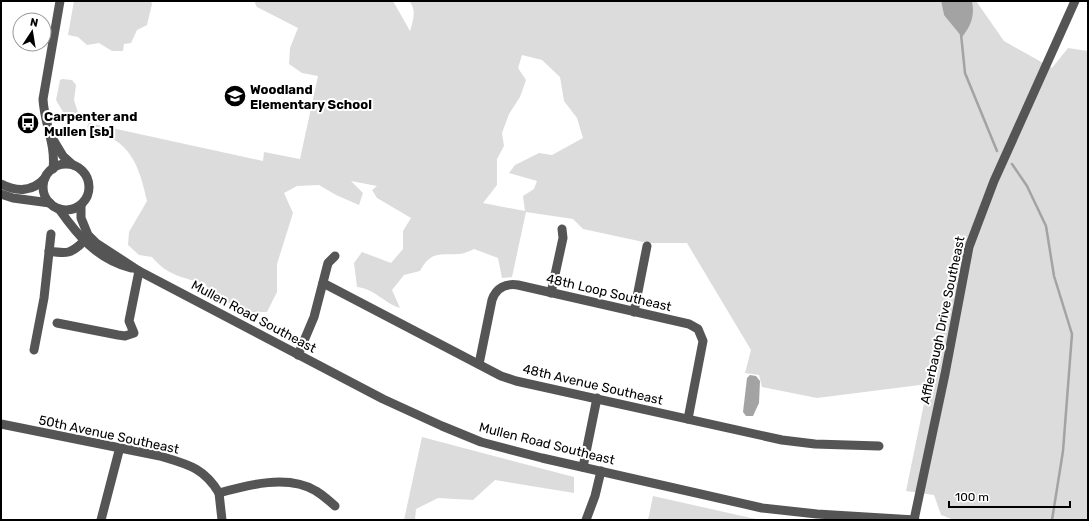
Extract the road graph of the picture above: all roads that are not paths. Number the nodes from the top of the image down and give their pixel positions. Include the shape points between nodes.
1 (60, 1) edge
2 (1075, 1) edge
3 (51, 135) junction
4 (73, 165) junction
5 (53, 169) junction
6 (46, 177) junction
7 (2, 187) edge
8 (50, 203) junction
9 (82, 205) junction
10 (59, 209) junction
11 (562, 229) dead end
12 (51, 234) dead end
13 (84, 241) junction
14 (647, 246) dead end
15 (49, 251) junction
16 (335, 256) dead end
17 (137, 270) junction
18 (323, 282) junction
19 (551, 293) junction
20 (634, 312) junction
21 (57, 323) dead end
22 (34, 350) dead end
23 (298, 355) junction
24 (479, 364) junction
25 (597, 398) junction
26 (688, 419) junction
27 (1, 424) edge
28 (879, 446) dead end
29 (120, 447) junction
30 (583, 467) junction
31 (601, 471) junction
32 (219, 493) junction
33 (335, 506) dead end
34 (101, 520) edge
35 (222, 520) edge
36 (586, 520) edge
37 (914, 520) edge

1 - 3 street via 43,99 44,116
2 - 37 street, Afflerbaugh Drive Southeast via 994,181 969,247
3 - 4 street via 63,156
3 - 5 street
4 - 5 street via 63,164
4 - 9 street via 88,178 90,186
5 - 6 street
6 - 7 street via 32,189
6 - 8 street via 43,189
7 - 8 street via 13,198
8 - 10 street
9 - 10 street via 71,210
9 - 17 street, Mullen Road Southeast via 82,223 88,235
10 - 13 street, Mullen Road Southeast
11 - 19 street via 563,238
12 - 15 street
13 - 15 street via 75,251 65,254
13 - 17 street, Mullen Road Southeast via 92,249 119,264
14 - 20 street
15 - 22 street via 44,298
16 - 18 street via 328,263
17 - 21 street via 129,321 134,333 125,336
17 - 23 street, Mullen Road Southeast
18 - 23 street via 314,317
18 - 24 street, 48th Avenue Southeast
19 - 20 street, 48th Loop Southeast
19 - 24 street, 48th Loop Southeast via 512,284 498,290 492,300
20 - 26 street, 48th Loop Southeast via 689,324 701,334 703,344
23 - 30 street, Mullen Road Southeast via 383,399 481,442
24 - 25 street, 48th Avenue Southeast via 516,381
25 - 26 street, 48th Avenue Southeast
25 - 30 street
26 - 28 street, 48th Avenue Southeast via 782,440
27 - 29 street, 50th Avenue Southeast
29 - 32 street, 50th Avenue Southeast via 196,468 212,482
29 - 34 street
30 - 31 street, Mullen Road Southeast
31 - 36 street
31 - 37 street, Mullen Road Southeast via 768,509
32 - 33 street via 244,486 294,483 315,490
32 - 35 street

